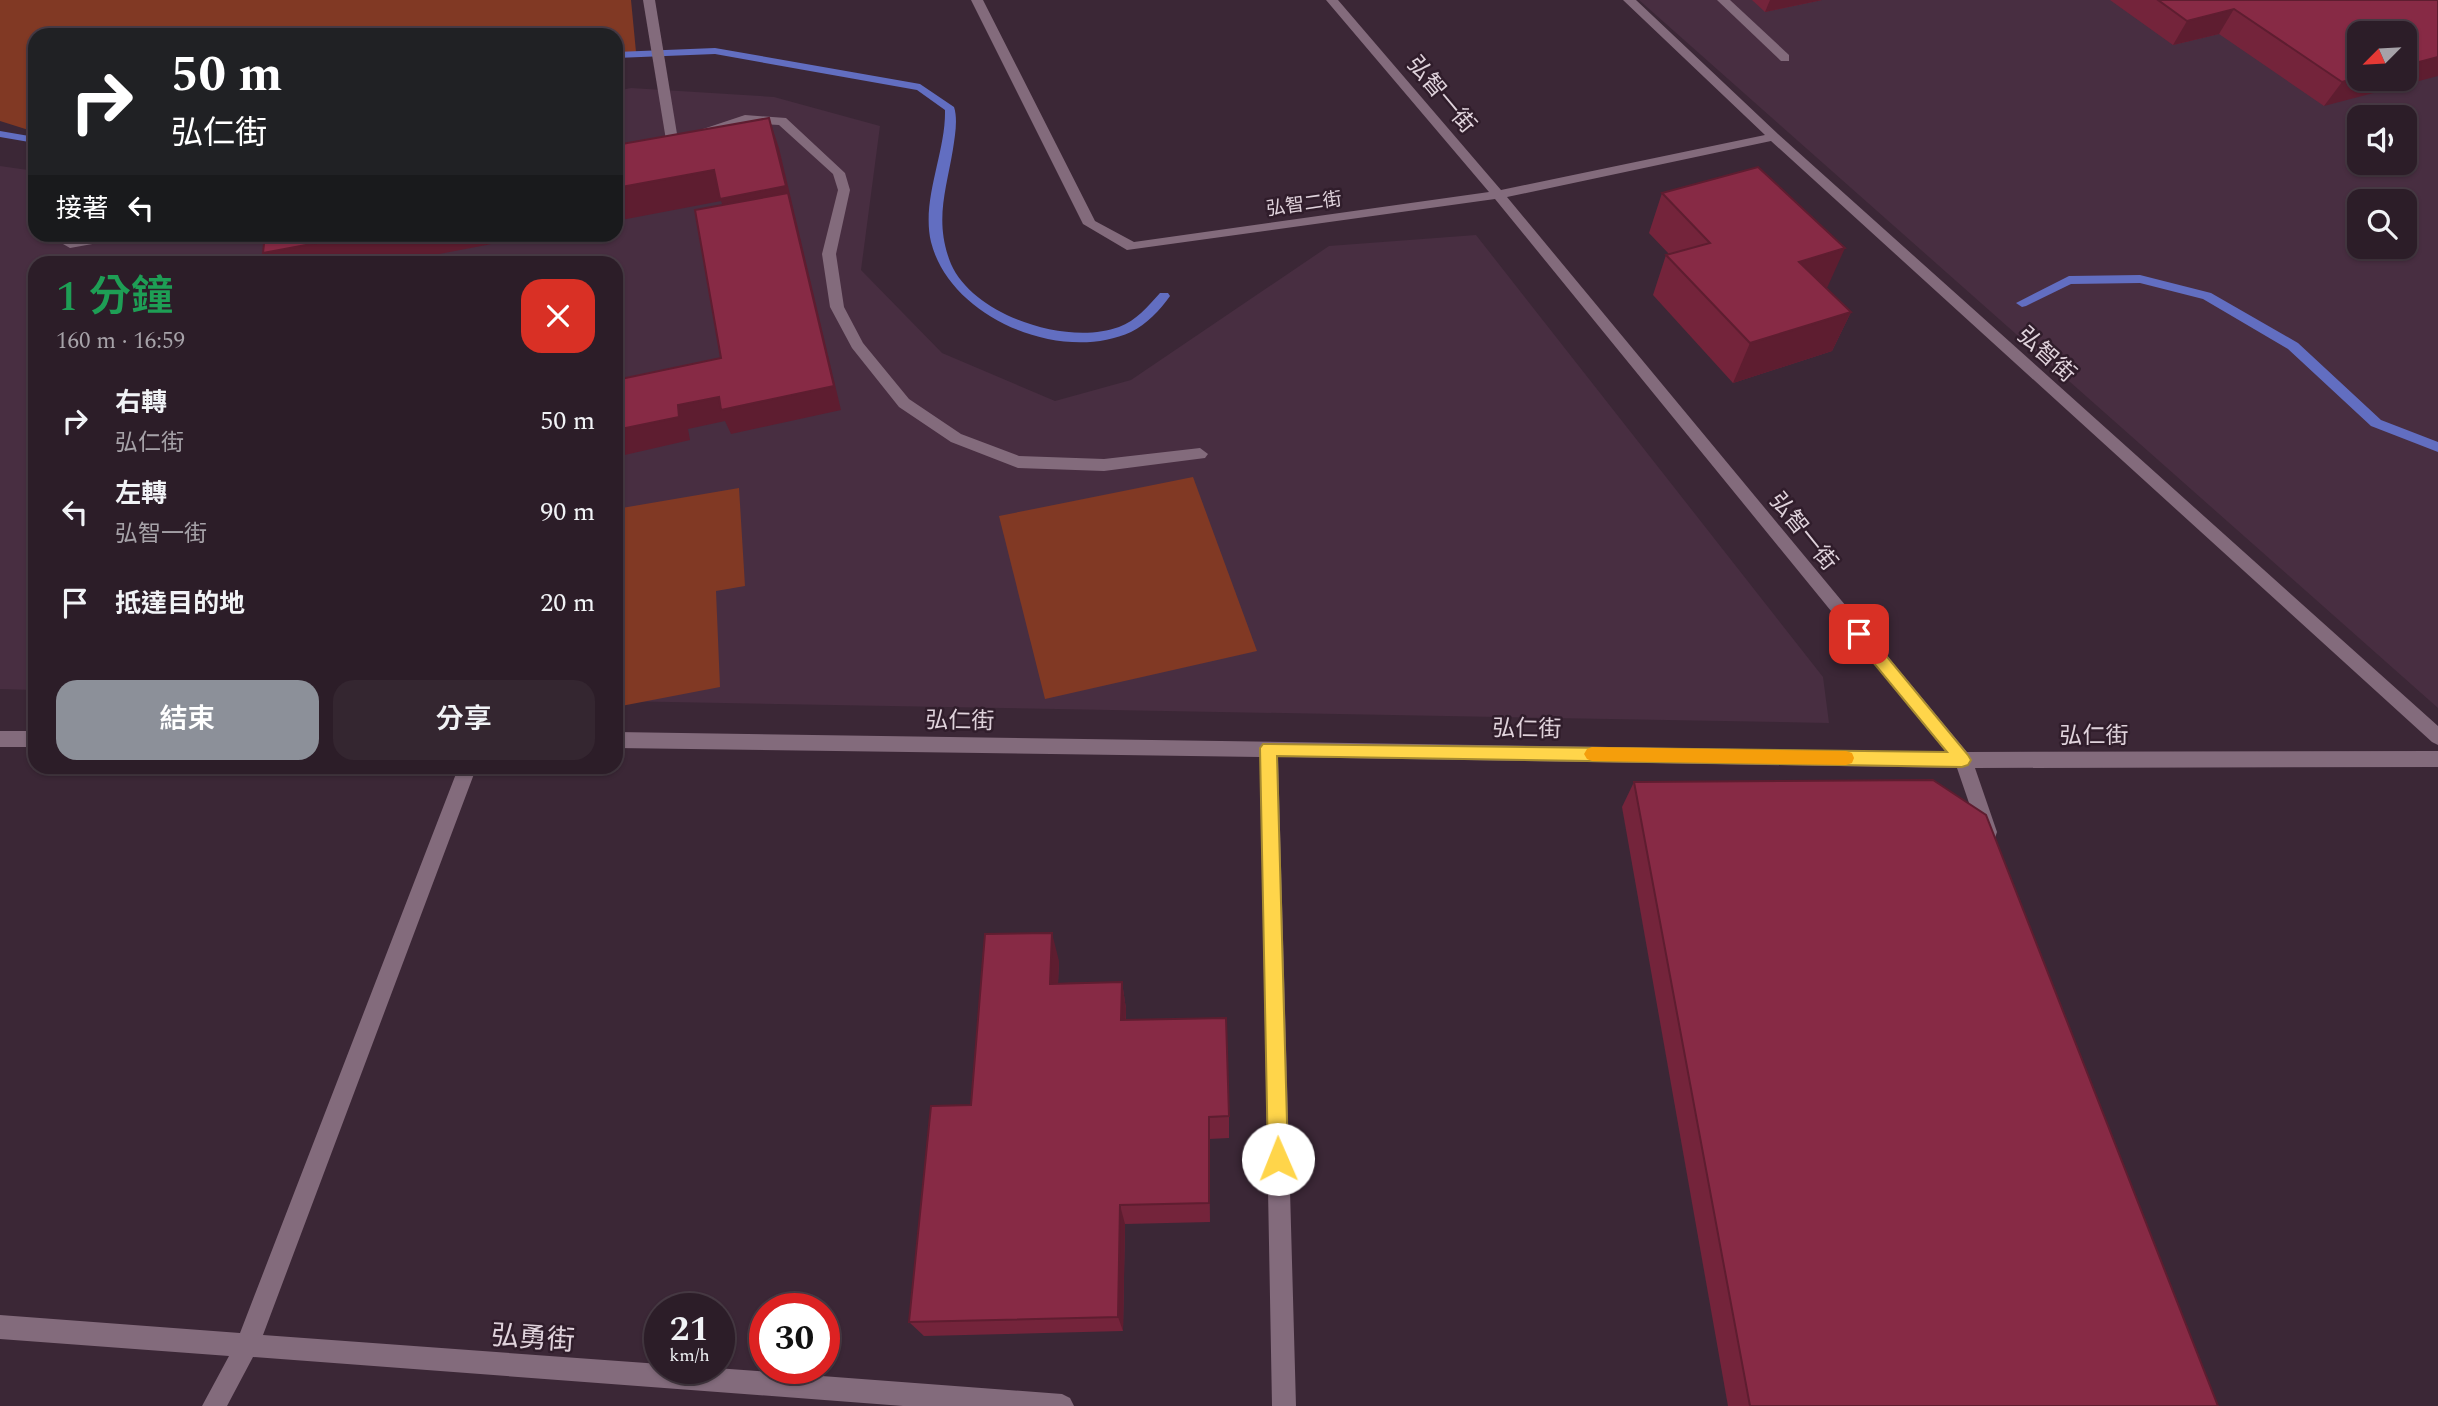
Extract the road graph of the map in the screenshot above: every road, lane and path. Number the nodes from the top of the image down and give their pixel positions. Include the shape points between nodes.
1 (649, 0) edge
2 (977, 0) edge
3 (1332, 0) edge
4 (1629, 0) edge
5 (1723, 0) edge
6 (1785, 58) dead end
7 (1774, 137) junction
8 (1498, 195) junction
9 (81, 242) edge
10 (70, 244) dead end
11 (1200, 454) dead end
12 (2438, 737) edge
13 (0, 739) edge
14 (28, 739) edge
15 (623, 740) edge
16 (1269, 748) junction
17 (2438, 759) edge
18 (1962, 760) junction
19 (465, 774) edge
20 (1995, 852) edge
21 (0, 1327) edge
22 (247, 1346) junction
23 (214, 1406) edge
24 (1062, 1406) edge
25 (1284, 1406) edge

1 - 11 street via 667,111 667,141 745,119 782,121 839,173 844,190 829,254 837,307 857,345 904,403 956,438 1018,462 1104,465
2 - 8 street, 弘智二街 via 1090,225 1132,247
3 - 8 street, 弘智一街
4 - 7 street, 弘智街
5 - 6 street
7 - 8 street, 弘智二街
7 - 12 street, 弘智街
8 - 18 street, 弘智一街
9 - 10 street
13 - 14 street
15 - 16 street, 弘仁街
16 - 18 street, 弘仁街
16 - 25 street
17 - 18 street, 弘仁街
18 - 20 street, 弘智一街
19 - 22 street
21 - 22 street, 弘勇街
22 - 23 street
22 - 24 street, 弘勇街

